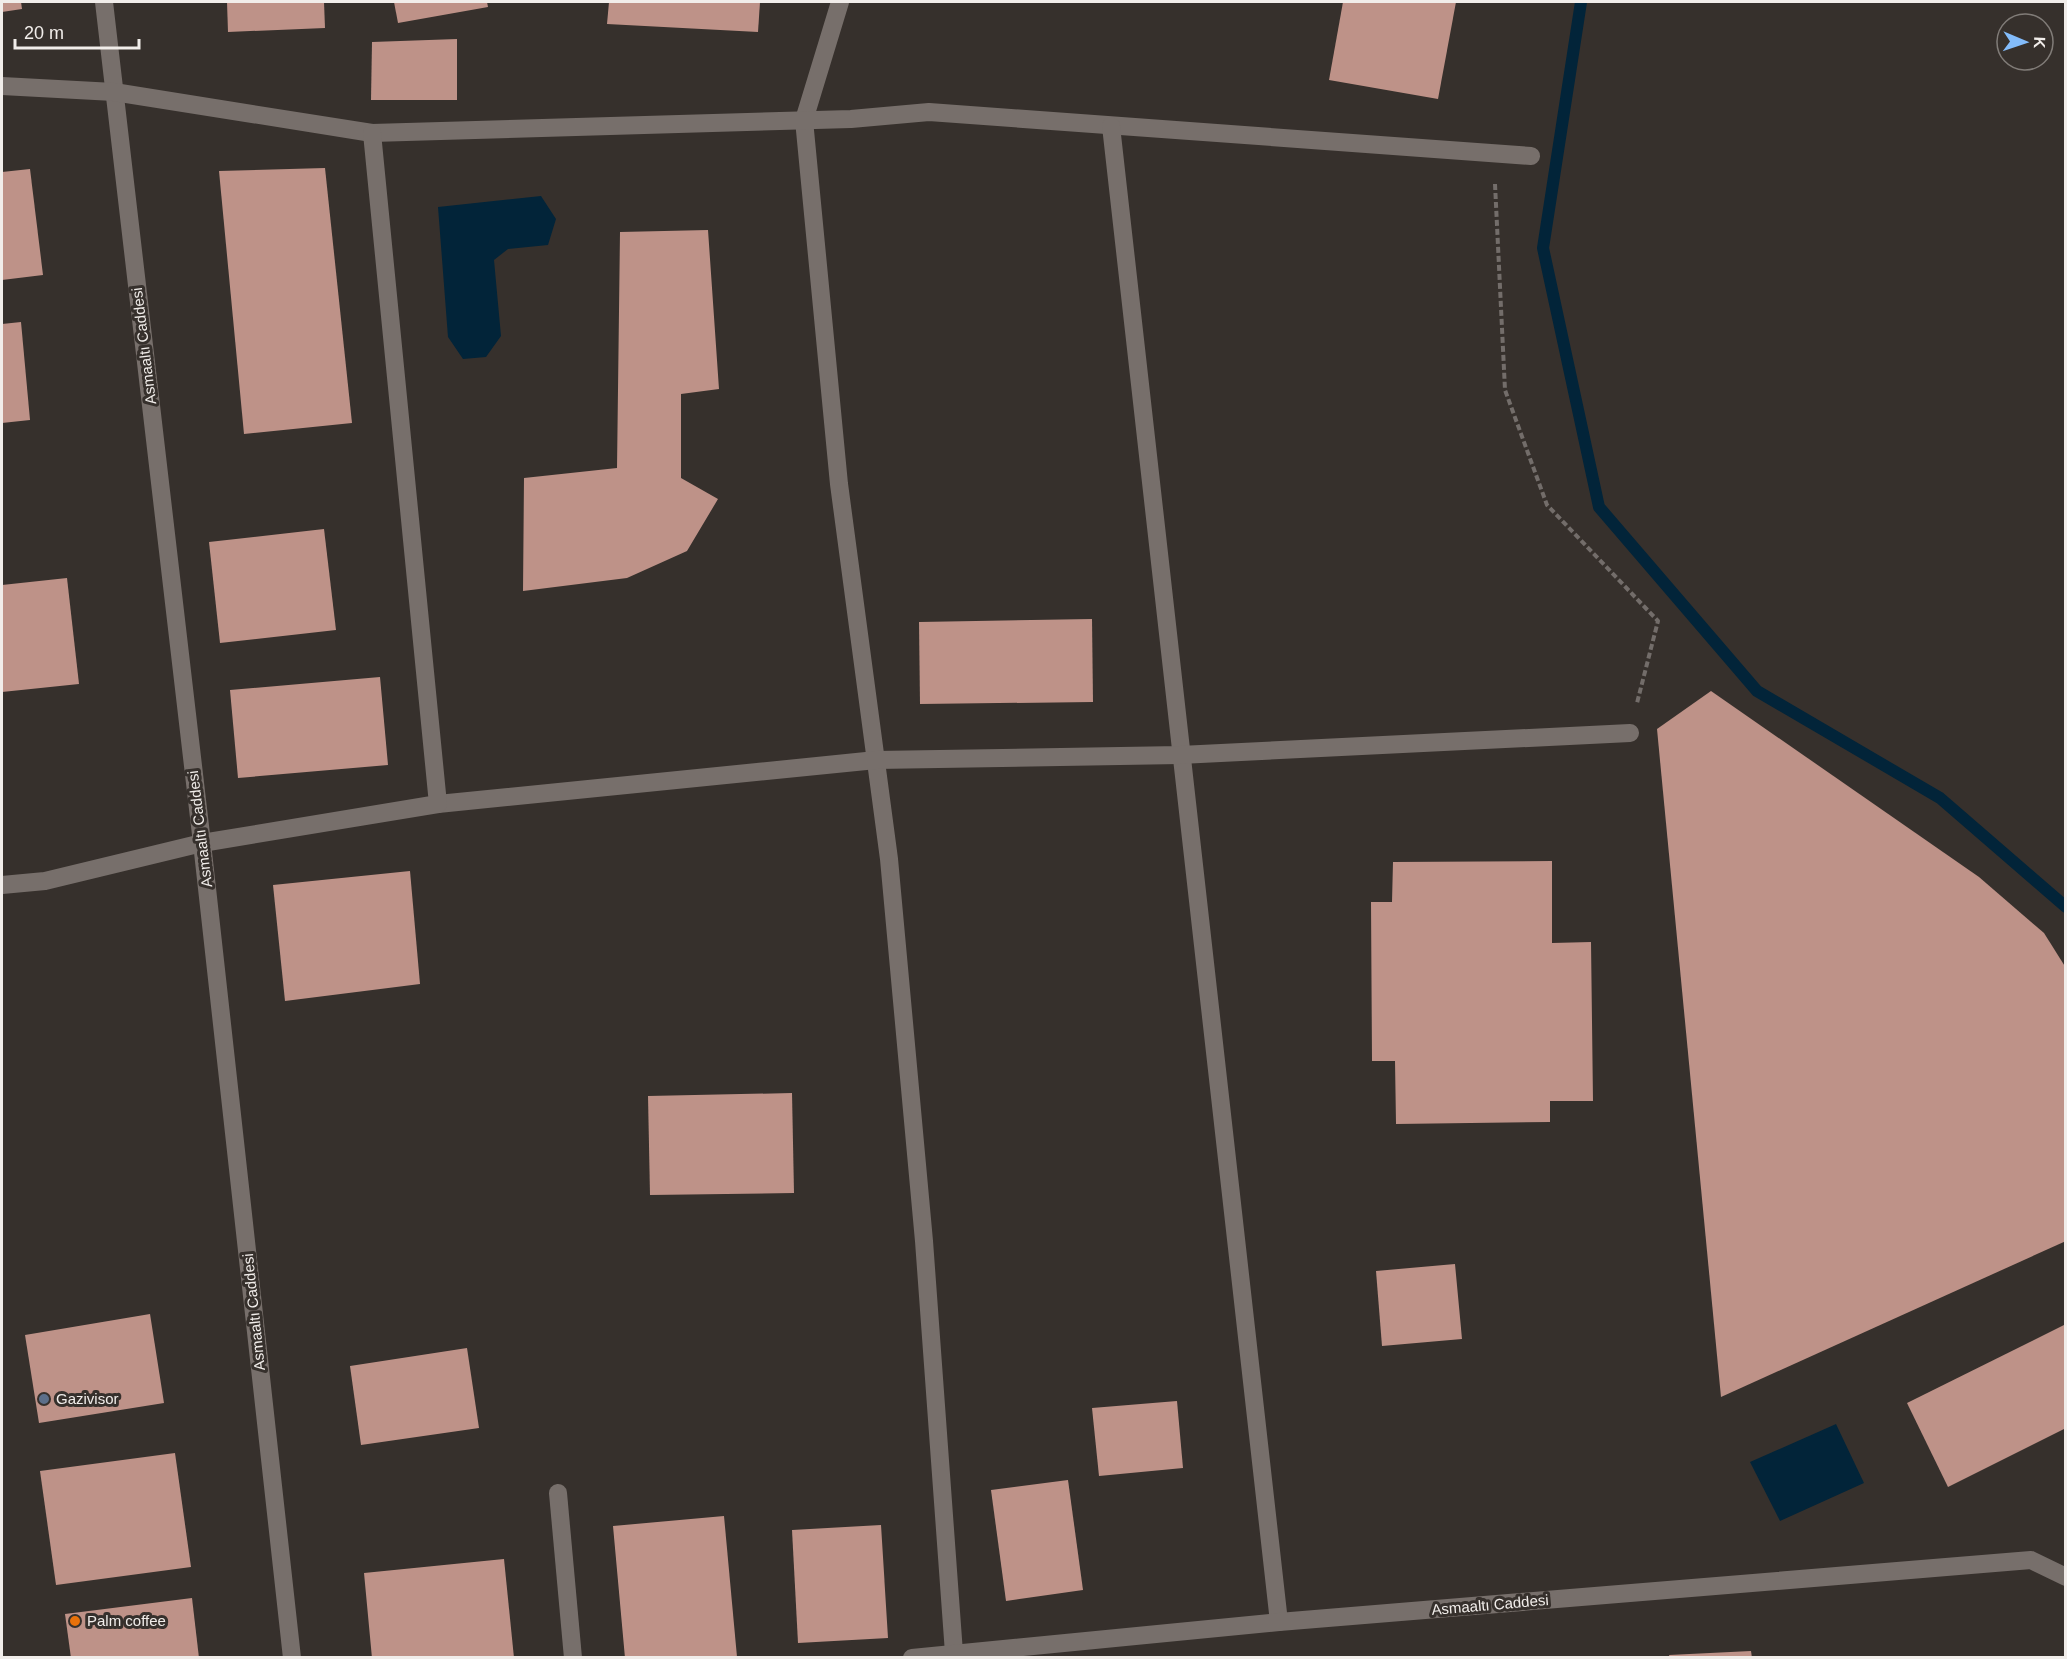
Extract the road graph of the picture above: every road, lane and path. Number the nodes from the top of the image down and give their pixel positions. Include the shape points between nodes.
1 (104, 2) edge
2 (840, 2) edge
3 (2, 86) edge
4 (114, 92) junction
5 (804, 120) junction
6 (1112, 126) junction
7 (372, 133) junction
8 (1494, 153) junction
9 (1531, 156) dead end
10 (1630, 733) joint
11 (1180, 755) junction
12 (876, 760) junction
13 (438, 804) junction
14 (202, 843) junction
15 (2, 885) edge
16 (558, 1493) dead end
17 (2066, 1577) edge
18 (1279, 1622) junction
19 (954, 1653) junction
20 (292, 1658) edge
21 (573, 1658) edge
22 (912, 1658) edge

1 - 4 street, Asmaaltı Caddesi
2 - 5 street
3 - 4 street
4 - 7 street
4 - 14 street, Asmaaltı Caddesi
5 - 6 street via 929,112
5 - 7 street
5 - 12 street via 839,484
6 - 8 street
6 - 11 street
7 - 13 street
8 - 9 street
8 - 10 path via 1504,390 1547,505 1658,621
10 - 11 street
11 - 12 street
11 - 18 street
12 - 13 street
12 - 19 street via 889,859 922,1218
13 - 14 street
14 - 15 street via 45,881
14 - 20 street, Asmaaltı Caddesi
16 - 21 street
17 - 18 street, Asmaaltı Caddesi via 2031,1560
18 - 19 street, Asmaaltı Caddesi
19 - 22 street, Asmaaltı Caddesi

